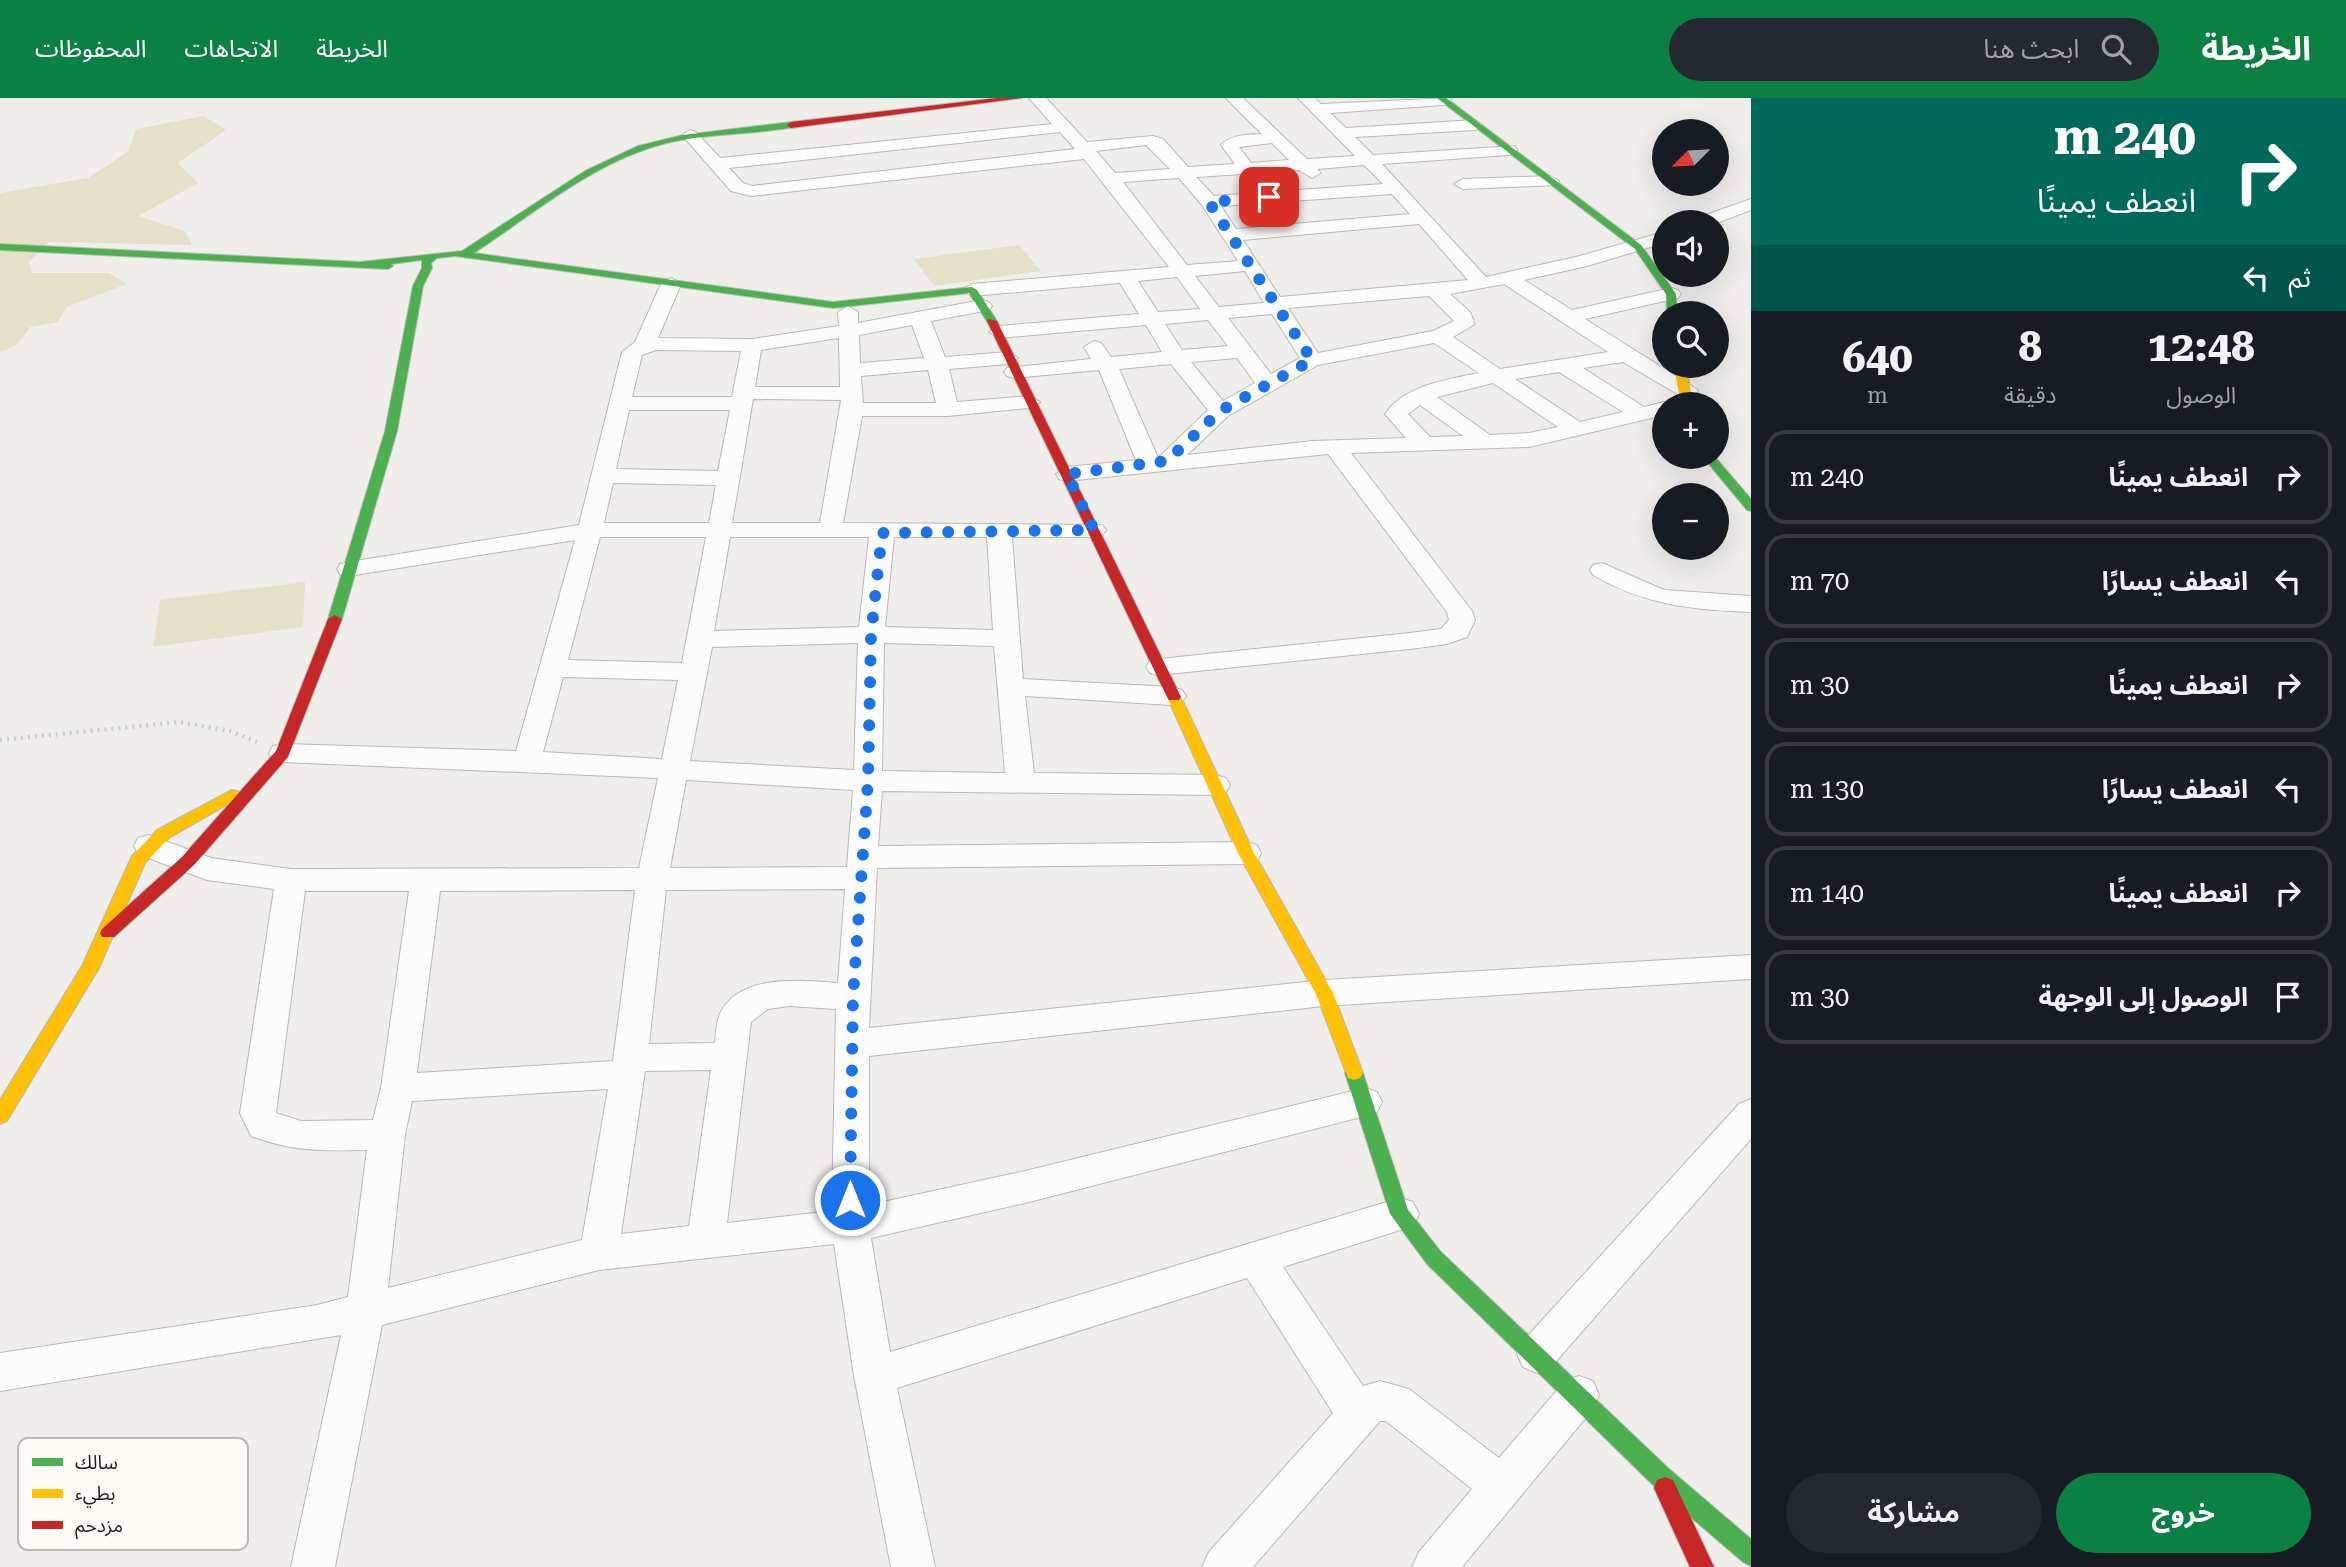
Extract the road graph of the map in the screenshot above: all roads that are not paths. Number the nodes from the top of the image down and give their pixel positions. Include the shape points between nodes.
1 (1018, 98) edge
2 (1037, 98) edge
3 (1234, 98) edge
4 (1442, 99) edge
5 (1379, 102) edge
6 (1312, 103) edge
7 (1475, 125) junction
8 (1065, 127) junction
9 (1410, 130) junction
10 (1343, 133) junction
11 (690, 135) junction
12 (1278, 138) junction
13 (1086, 150) junction
14 (1509, 150) junction
15 (1433, 154) junction
16 (1370, 159) junction
17 (716, 164) junction
18 (1305, 164) junction
19 (1245, 168) junction
20 (1185, 173) junction
21 (1111, 178) junction
22 (1550, 181) junction
23 (1462, 184) dead end
24 (1397, 188) junction
25 (1329, 192) junction
26 (1269, 197) junction
27 (1209, 202) junction
28 (1751, 204) edge
29 (1729, 212) edge
30 (1421, 218) junction
31 (1356, 224) junction
32 (1300, 229) junction
33 (1232, 235) junction
34 (1652, 242) edge
35 (0, 247) edge
36 (1638, 247) junction
37 (446, 264) junction
38 (370, 265) junction
39 (1251, 265) junction
40 (1183, 271) junction
41 (1126, 277) junction
42 (1508, 278) junction
43 (1055, 282) junction
44 (1481, 283) junction
45 (410, 284) junction
46 (671, 284) junction
47 (1436, 292) junction
48 (977, 298) junction
49 (1670, 301) edge
50 (848, 305) junction
51 (1276, 306) junction
52 (1652, 307) edge
53 (1215, 312) junction
54 (920, 317) junction
55 (1569, 317) junction
56 (1151, 318) junction
57 (1079, 323) junction
58 (849, 330) junction
59 (999, 332) junction
60 (1438, 336) junction
61 (752, 345) junction
62 (644, 346) junction
63 (1243, 351) junction
64 (1626, 355) junction
65 (1175, 356) junction
66 (1312, 360) junction
67 (1104, 363) junction
68 (937, 364) junction
69 (1011, 365) junction
70 (1565, 366) junction
71 (852, 370) junction
72 (1494, 375) junction
73 (1268, 385) junction
74 (1680, 392) edge
75 (1420, 396) junction
76 (743, 399) junction
77 (852, 402) junction
78 (1029, 402) junction
79 (619, 403) junction
80 (948, 409) junction
81 (1220, 411) junction
82 (1652, 411) edge
83 (1639, 414) junction
84 (1577, 430) junction
85 (1487, 443) junction
86 (1425, 445) junction
87 (1335, 448) junction
88 (1158, 462) junction
89 (1719, 469) edge
90 (1067, 474) junction
91 (602, 476) junction
92 (729, 478) junction
93 (1751, 507) edge
94 (720, 528) junction
95 (590, 530) junction
96 (999, 530) junction
97 (1094, 530) junction
98 (830, 531) junction
99 (882, 533) junction
100 (349, 569) junction
101 (1602, 570) dead end
102 (1751, 604) edge
103 (871, 635) junction
104 (1006, 638) junction
105 (700, 639) junction
106 (1159, 667) junction
107 (552, 668) junction
108 (693, 672) junction
109 (1012, 687) junction
110 (1172, 696) junction
111 (284, 753) junction
112 (527, 761) junction
113 (672, 770) junction
114 (868, 781) junction
115 (1020, 781) junction
116 (1216, 785) junction
117 (251, 787) junction
118 (149, 846) junction
119 (1246, 853) junction
120 (188, 861) junction
121 (861, 867) junction
122 (652, 879) junction
123 (291, 880) junction
124 (425, 881) junction
125 (108, 933) junction
126 (1751, 967) edge
127 (1324, 993) junction
128 (853, 997) junction
129 (851, 1044) junction
130 (730, 1056) junction
131 (629, 1066) junction
132 (398, 1088) junction
133 (1365, 1102) junction
134 (1751, 1114) edge
135 (0, 1116) edge
136 (387, 1135) junction
137 (1400, 1214) junction
138 (850, 1226) junction
139 (706, 1242) junction
140 (598, 1253) junction
141 (1256, 1259) junction
142 (366, 1309) junction
143 (1537, 1354) junction
144 (0, 1372) edge
145 (874, 1376) junction
146 (1579, 1395) junction
147 (1358, 1415) junction
148 (1660, 1476) junction
149 (1502, 1486) junction
150 (1751, 1554) edge
151 (313, 1567) edge
152 (913, 1567) edge
153 (1224, 1567) edge
154 (1434, 1567) edge
155 (1702, 1567) edge

1 - 11 street
2 - 8 street
3 - 12 street
4 - 5 street
4 - 7 street
5 - 6 street
5 - 9 street
6 - 10 street
7 - 9 street
7 - 14 street
8 - 13 street
8 - 17 street
9 - 10 street
9 - 15 street
10 - 16 street
11 - 17 street
11 - 37 street via 625,154
12 - 18 street
12 - 19 street via 1231,143
13 - 17 street via 751,191 737,187
13 - 20 street via 1153,141
13 - 21 street
14 - 15 street
14 - 22 street
15 - 16 street
16 - 18 street
16 - 24 street
18 - 19 street
18 - 25 street
19 - 20 street
19 - 26 street
20 - 21 street
20 - 27 street
21 - 40 street
22 - 23 street
22 - 36 street
24 - 25 street
24 - 30 street
25 - 26 street
25 - 31 street
26 - 27 street
26 - 32 street
27 - 33 street
28 - 29 street
30 - 31 street
30 - 44 street
31 - 32 street
32 - 33 street
33 - 39 street
34 - 36 street
35 - 38 street
36 - 42 street
36 - 49 street
37 - 38 street
37 - 45 street
37 - 46 street via 516,261
38 - 45 street
39 - 40 street
39 - 51 street
40 - 41 street
40 - 53 street
41 - 43 street
41 - 56 street
42 - 44 street
42 - 55 street
43 - 48 street
43 - 57 street
44 - 47 street
45 - 100 street via 391,431
46 - 50 street
46 - 62 street
47 - 51 street
47 - 60 street via 1466,321
48 - 50 street
48 - 54 street
48 - 59 street
50 - 58 street
51 - 53 street
51 - 66 street
52 - 55 street
53 - 56 street
53 - 63 street
54 - 58 street
54 - 68 street
55 - 64 street
56 - 57 street
56 - 65 street
57 - 59 street
57 - 67 street
58 - 61 street
58 - 71 street
59 - 69 street
60 - 66 street
60 - 72 street
61 - 62 street
61 - 76 street
62 - 79 street via 629,358
63 - 65 street
63 - 73 street
64 - 70 street
64 - 74 street
65 - 67 street
65 - 81 street
66 - 73 street
67 - 69 street
67 - 88 street
68 - 69 street
68 - 71 street
68 - 80 street
69 - 78 street
70 - 72 street
70 - 83 street
71 - 77 street
72 - 75 street
72 - 84 street
73 - 81 street
75 - 85 street
75 - 86 street via 1402,403 1396,414
76 - 77 street
76 - 79 street
76 - 92 street
77 - 80 street
77 - 98 street
78 - 80 street
78 - 90 street
79 - 91 street
81 - 88 street
82 - 83 street
83 - 84 street
84 - 85 street
85 - 86 street
86 - 87 street
87 - 88 street
87 - 106 street via 1460,611 1458,631 1410,641
88 - 90 street
89 - 93 street
90 - 97 street
91 - 92 street
91 - 95 street
92 - 94 street
94 - 95 street
94 - 98 street
94 - 105 street
95 - 100 street
95 - 107 street
96 - 97 street
96 - 99 street
96 - 104 street
97 - 106 street
98 - 99 street
99 - 103 street
100 - 111 street via 333,625
101 - 102 street via 1652,596 1681,602
103 - 104 street
103 - 105 street
103 - 114 street
104 - 109 street
105 - 108 street
106 - 110 street
107 - 108 street
107 - 112 street
108 - 113 street
109 - 110 street
109 - 115 street
110 - 116 street
111 - 112 street
111 - 117 street
112 - 113 street
113 - 114 street
113 - 122 street
114 - 115 street
114 - 121 street
115 - 116 street
116 - 119 street
117 - 118 street
117 - 120 street
118 - 120 street
118 - 125 street via 133,866
119 - 121 street
119 - 127 street
120 - 123 street via 239,875
120 - 125 street
121 - 122 street
121 - 128 street
122 - 124 street
122 - 131 street
123 - 124 street
123 - 136 street via 258,1113 263,1126 301,1136
124 - 132 street
125 - 135 street via 75,999
126 - 127 street
127 - 129 street
127 - 133 street
128 - 129 street
128 - 130 street via 767,995 753,1001 735,1018
129 - 138 street
130 - 131 street
130 - 139 street
131 - 132 street
131 - 140 street
132 - 136 street
133 - 137 street
133 - 138 street
134 - 143 street
136 - 142 street
137 - 141 street
137 - 143 street via 1434,1258
138 - 139 street
138 - 145 street
139 - 140 street
140 - 142 street
141 - 145 street
141 - 147 street
142 - 144 street via 317,1323
142 - 151 street
143 - 146 street
145 - 152 street
146 - 148 street
146 - 149 street
147 - 149 street via 1368,1404 1395,1403
147 - 153 street
148 - 150 street
148 - 155 street
149 - 154 street

